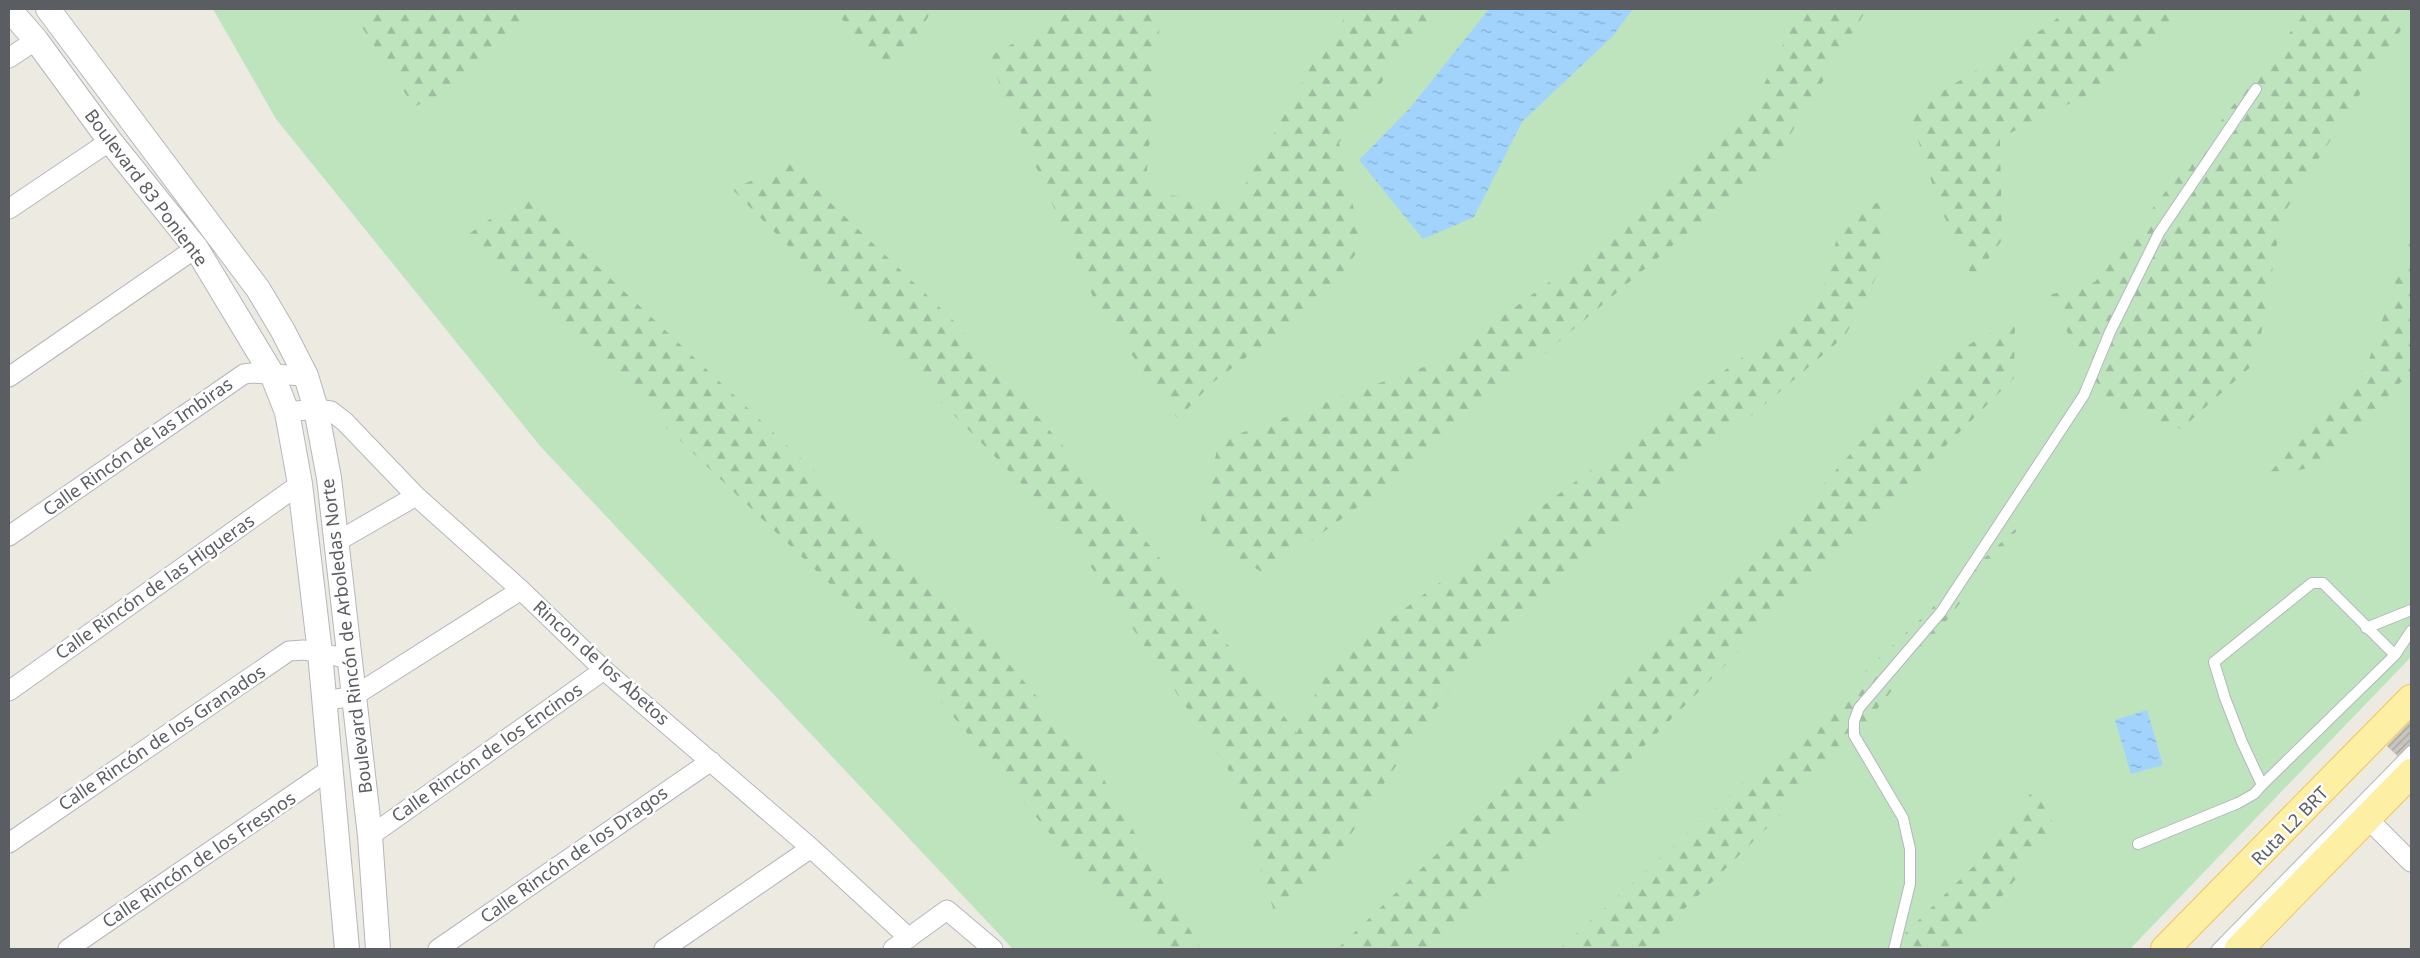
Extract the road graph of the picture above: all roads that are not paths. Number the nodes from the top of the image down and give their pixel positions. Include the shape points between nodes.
1 (9, 9) edge
2 (48, 9) edge
3 (36, 40) junction
4 (9, 58) edge
5 (2256, 88) dead end
6 (110, 141) junction
7 (9, 209) edge
8 (196, 248) junction
9 (283, 331) joint
10 (272, 374) junction
11 (306, 376) junction
12 (9, 377) edge
13 (316, 409) junction
14 (287, 412) junction
15 (300, 484) junction
16 (416, 496) junction
17 (9, 536) edge
18 (338, 541) junction
19 (521, 590) junction
20 (2411, 610) edge
21 (2366, 628) junction
22 (2411, 631) edge
23 (320, 653) junction
24 (2395, 655) junction
25 (351, 659) junction
26 (604, 670) junction
27 (9, 691) edge
28 (354, 696) junction
29 (2411, 699) edge
30 (324, 701) junction
31 (2411, 704) edge
32 (2411, 751) edge
33 (711, 761) junction
34 (329, 770) junction
35 (2411, 773) edge
36 (2262, 785) junction
37 (2367, 818) junction
38 (370, 836) junction
39 (9, 843) edge
40 (2138, 844) dead end
41 (811, 848) junction
42 (2411, 862) edge
43 (375, 922) junction
44 (347, 938) edge
45 (909, 938) junction
46 (68, 949) edge
47 (378, 949) edge
48 (438, 949) edge
49 (664, 949) edge
50 (893, 949) edge
51 (993, 949) edge
52 (1894, 949) edge
53 (2165, 949) edge
54 (2170, 949) edge
55 (2218, 949) edge
56 (2239, 949) edge

1 - 3 street, Boulevard 83 Poniente
2 - 9 street, Boulevard 83 Poniente via 258,289
3 - 4 street
3 - 6 street, Boulevard 83 Poniente
5 - 52 lane via 2159,233 2110,332 2084,395 1941,612 1859,708 1854,721 1854,735 1903,818 1910,849 1910,884
6 - 7 street
6 - 8 street, Boulevard 83 Poniente
8 - 10 street, Boulevard 83 Poniente
8 - 12 street
9 - 11 street, Boulevard Rincón de Arboledas Norte
10 - 11 street, Calle Rincón de las Imbiras
10 - 14 street, Boulevard Rincón de Arboledas Norte
10 - 17 street, Calle Rincón de las Imbiras via 244,374
11 - 13 street, Boulevard Rincón de Arboledas Norte
13 - 14 street, Rincon de los Abetos
13 - 16 street, Rincon de los Abetos via 331,411 345,422
13 - 18 street, Boulevard Rincón de Arboledas Norte
14 - 15 street, Boulevard Rincón de Arboledas Norte
15 - 23 street, Boulevard Rincón de Arboledas Norte
15 - 27 street, Calle Rincón de las Higueras
16 - 18 street
16 - 19 street, Rincon de los Abetos
18 - 25 street, Boulevard Rincón de Arboledas Norte
19 - 26 street, Rincon de los Abetos
19 - 28 street
20 - 21 lane
21 - 24 lane
21 - 36 lane via 2323,583 2312,583 2214,662 2224,698
22 - 24 lane
23 - 25 street, Calle Rincón de los Granados
23 - 30 street, Boulevard Rincón de Arboledas Norte
23 - 39 street, Calle Rincón de los Granados via 290,651
24 - 36 lane
25 - 28 street, Boulevard Rincón de Arboledas Norte
26 - 33 street, Rincon de los Abetos
26 - 38 street, Calle Rincón de los Encinos
28 - 30 street
28 - 38 street, Boulevard Rincón de Arboledas Norte
29 - 53 main road
30 - 34 street, Boulevard Rincón de Arboledas Norte
31 - 54 lane, Ruta L2 BRT
32 - 55 lane, Ruta L2 BRT
33 - 41 street, Rincon de los Abetos
33 - 48 street, Calle Rincón de los Dragos
34 - 44 street, Boulevard Rincón de Arboledas Norte
34 - 46 street, Calle Rincón de los Fresnos
35 - 37 main road
36 - 40 lane via 2238,803
37 - 42 street
37 - 56 main road
38 - 43 street, Boulevard Rincón de Arboledas Norte
41 - 45 street, Rincon de los Abetos
41 - 49 street
43 - 44 street
43 - 47 street, Boulevard Rincón de Arboledas Norte
45 - 50 street
45 - 51 street via 944,910 949,910

